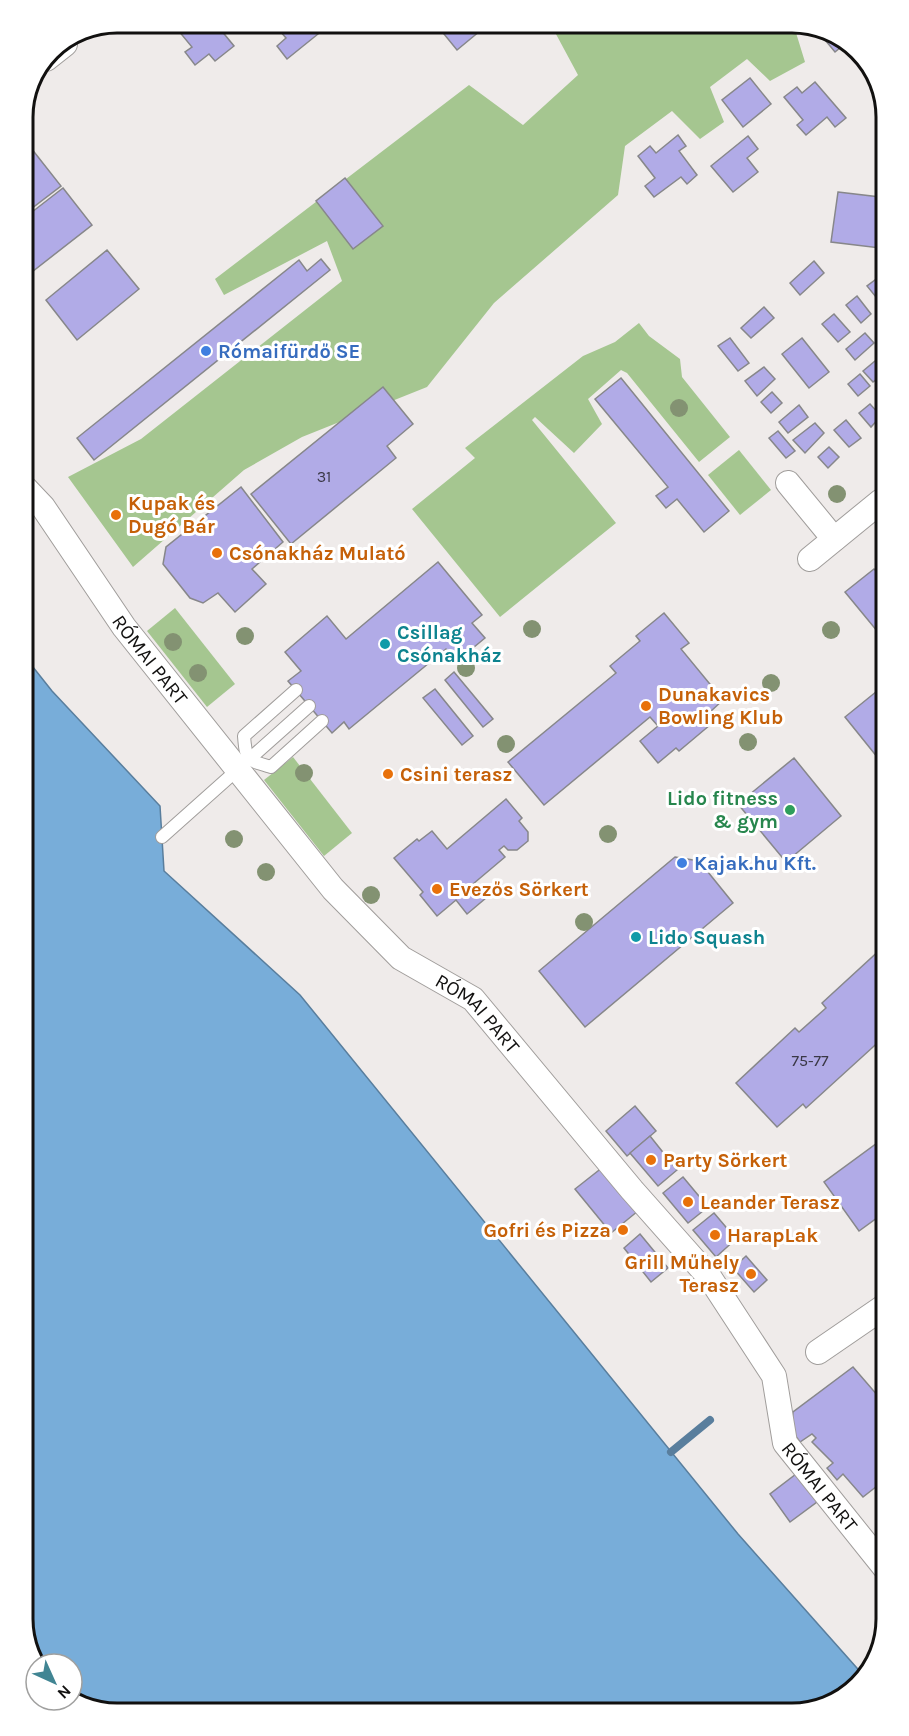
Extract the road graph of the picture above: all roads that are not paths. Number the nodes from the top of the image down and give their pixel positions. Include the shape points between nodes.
1 (788, 483) dead end
2 (33, 496) edge
3 (876, 505) edge
4 (834, 539) junction
5 (810, 560) dead end
6 (296, 690) dead end
7 (309, 706) dead end
8 (294, 712) dead end
9 (322, 722) dead end
10 (242, 763) junction
11 (161, 833) dead end
12 (876, 1312) edge
13 (818, 1352) dead end
14 (876, 1557) edge

1 - 4 street
2 - 10 street, RÓMAI PART via 124,627
3 - 4 street
4 - 5 street
6 - 10 lane via 244,736
7 - 10 lane
8 - 10 lane
9 - 10 lane via 270,767
10 - 11 lane
10 - 14 street, RÓMAI PART via 333,889 401,958 472,999 710,1278 774,1376 785,1443
12 - 13 street

